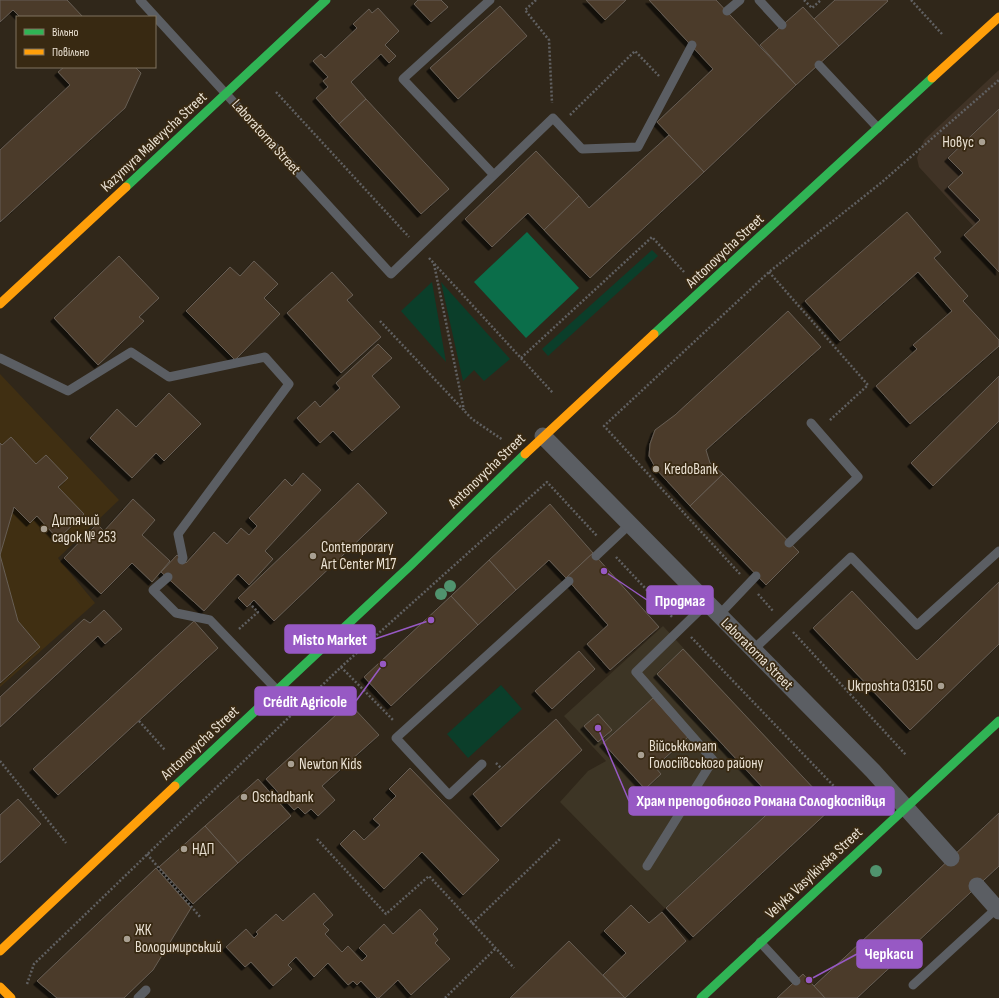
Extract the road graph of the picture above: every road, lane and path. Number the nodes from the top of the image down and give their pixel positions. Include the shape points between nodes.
1 (140, 0) edge
2 (326, 0) edge
3 (490, 0) edge
4 (536, 0) edge
5 (740, 0) edge
6 (759, 0) edge
7 (804, 0) edge
8 (821, 0) edge
9 (911, 0) edge
10 (727, 11) dead end
11 (155, 16) edge
12 (156, 17) edge
13 (999, 17) edge
14 (782, 25) dead end
15 (942, 34) dead end
16 (692, 45) dead end
17 (819, 65) dead end
18 (661, 78) dead end
19 (999, 80) edge
20 (226, 94) junction
21 (552, 118) junction
22 (559, 125) junction
23 (879, 128) junction
24 (493, 174) junction
25 (434, 264) dead end
26 (684, 272) dead end
27 (769, 272) junction
28 (0, 304) edge
29 (380, 320) dead end
30 (0, 358) edge
31 (521, 358) dead end
32 (464, 410) junction
33 (811, 422) dead end
34 (604, 426) dead end
35 (818, 431) junction
36 (544, 436) junction
37 (503, 440) dead end
38 (630, 524) junction
39 (789, 543) dead end
40 (607, 547) junction
41 (999, 551) edge
42 (596, 556) dead end
43 (182, 560) dead end
44 (756, 576) dead end
45 (168, 577) dead end
46 (569, 581) dead end
47 (707, 602) junction
48 (250, 604) dead end
49 (719, 615) junction
50 (241, 627) dead end
51 (682, 627) junction
52 (753, 650) junction
53 (341, 667) junction
54 (276, 689) junction
55 (139, 721) dead end
56 (999, 721) edge
57 (403, 732) junction
58 (165, 750) dead end
59 (0, 761) edge
60 (482, 764) dead end
61 (852, 805) dead end
62 (906, 808) junction
63 (316, 839) dead end
64 (560, 839) dead end
65 (66, 843) dead end
66 (146, 854) junction
67 (951, 858) dead end
68 (648, 866) dead end
69 (977, 886) dead end
70 (996, 903) edge
71 (201, 918) dead end
72 (472, 924) junction
73 (760, 942) junction
74 (495, 949) junction
75 (0, 951) edge
76 (514, 968) dead end
77 (796, 981) dead end
78 (26, 984) dead end
79 (913, 985) dead end
80 (0, 987) edge
81 (146, 990) dead end
82 (11, 998) edge
83 (138, 998) edge
84 (445, 998) edge
85 (700, 998) edge

1 - 11 lane, Laboratorna Street
2 - 20 main road, Kazymyra Malevycha Street
3 - 24 lane via 403,79
4 - 21 path via 525,10 549,40
5 - 10 lane
6 - 14 lane
7 - 8 path via 812,8
9 - 15 path
12 - 20 lane, Laboratorna Street
13 - 23 main road, Antonovycha Street
16 - 22 lane via 638,147 582,149
17 - 23 lane
18 - 22 path via 635,51
19 - 27 path via 882,182
20 - 24 lane, Laboratorna Street via 391,274
20 - 28 main road, Kazymyra Malevycha Street
21 - 22 lane
21 - 24 lane
23 - 36 main road, Antonovycha Street
25 - 32 path
26 - 31 path via 652,237
27 - 34 path
27 - 35 path via 868,385
29 - 32 path
30 - 43 lane via 68,391 131,352 169,377 265,357 289,384 178,534
32 - 37 path via 472,419
33 - 35 lane
35 - 39 lane via 858,477
36 - 38 street, Laboratorna Street
36 - 54 main road, Antonovycha Street via 411,565
38 - 40 lane
38 - 47 street, Laboratorna Street
40 - 42 lane
40 - 51 path
40 - 53 path via 547,482
41 - 52 lane via 917,625 851,557
44 - 49 lane
45 - 54 lane via 154,590 176,613 210,620
46 - 57 lane
47 - 49 street, Laboratorna Street
47 - 51 lane
48 - 50 path via 258,612
49 - 52 street, Laboratorna Street
51 - 61 path
51 - 68 lane via 636,672 712,760
52 - 62 street, Laboratorna Street
53 - 57 path
53 - 66 path
54 - 75 main road, Antonovycha Street
55 - 58 path
56 - 62 main road, Velyka Vasylkivska Street
57 - 60 lane via 396,738 449,795
59 - 65 path
62 - 67 street, Laboratorna Street
62 - 73 main road, Velyka Vasylkivska Street
63 - 72 path via 386,914 429,876
64 - 72 path
66 - 71 path
66 - 78 path via 34,964
69 - 70 street
70 - 79 lane
72 - 74 path
73 - 77 lane
73 - 85 main road, Velyka Vasylkivska Street
74 - 76 path
74 - 84 path
80 - 82 main road
81 - 83 lane

